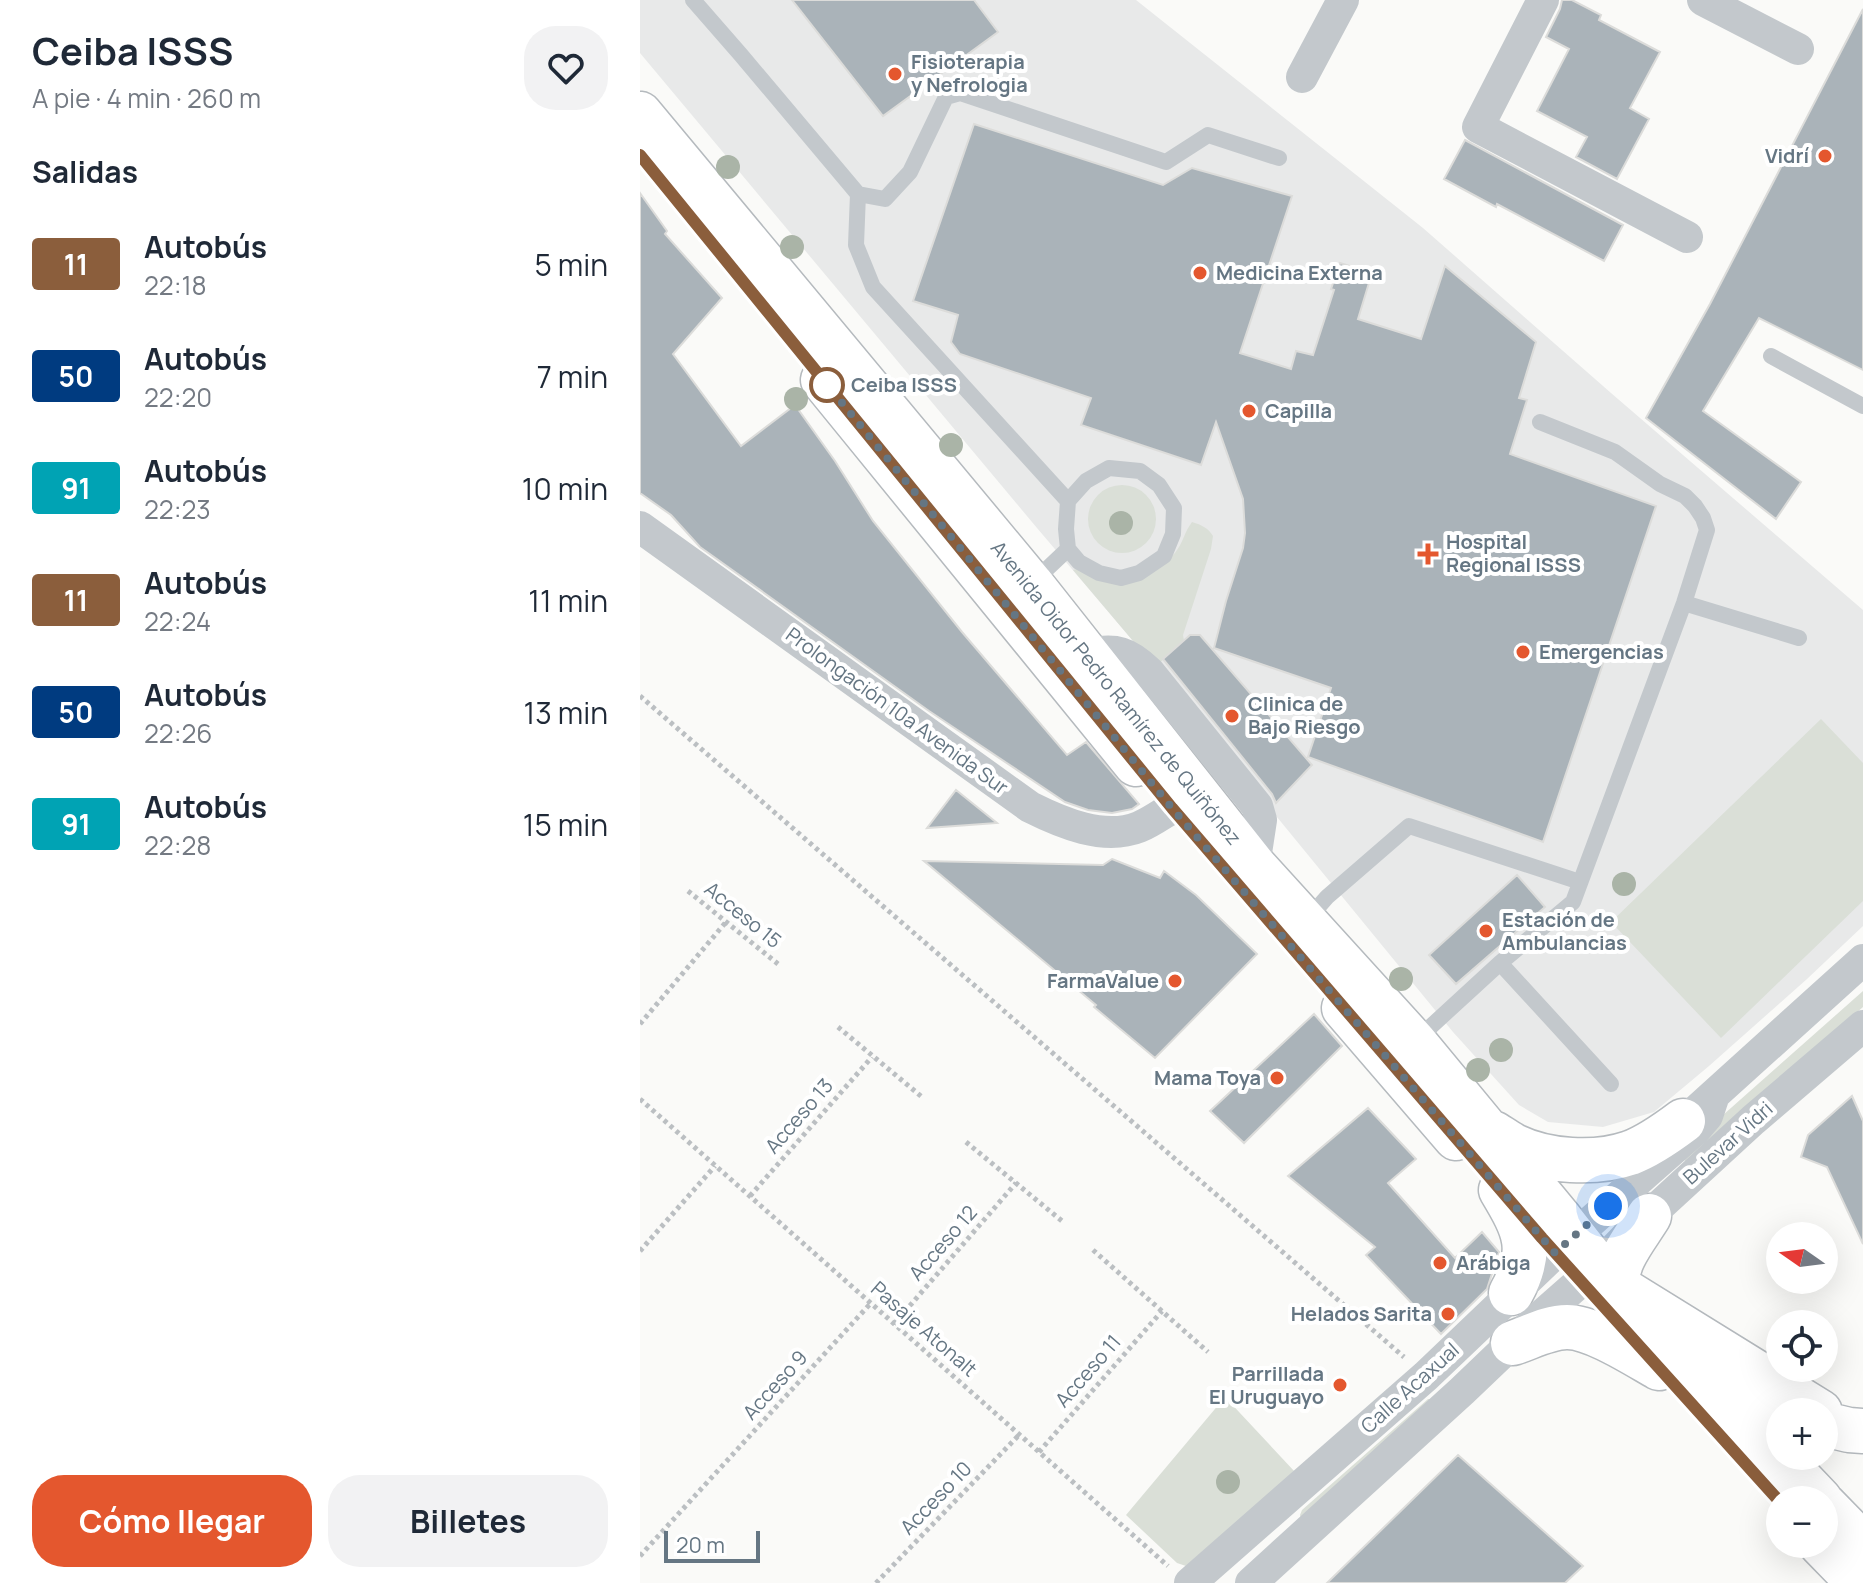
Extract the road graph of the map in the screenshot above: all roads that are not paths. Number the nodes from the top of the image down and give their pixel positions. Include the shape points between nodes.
1 (693, 0) edge
2 (1343, 0) edge
3 (1543, 0) edge
4 (1703, 0) edge
5 (1798, 49) dead end
6 (1302, 77) dead end
7 (640, 114) edge
8 (640, 155) edge
9 (1279, 158) dead end
10 (858, 194) junction
11 (1687, 237) dead end
12 (1771, 356) dead end
13 (1863, 406) edge
14 (1540, 422) dead end
15 (1068, 501) junction
16 (640, 527) edge
17 (1068, 549) junction
18 (1031, 584) junction
19 (1684, 603) junction
20 (1799, 638) dead end
21 (1172, 808) junction
22 (1580, 882) junction
23 (1305, 922) junction
24 (1863, 960) edge
25 (1500, 963) junction
26 (1863, 1026) edge
27 (1414, 1042) junction
28 (1611, 1084) dead end
29 (1698, 1109) junction
30 (1488, 1131) junction
31 (1501, 1190) junction
32 (1649, 1216) joint
33 (1585, 1265) junction
34 (1511, 1293) junction
35 (1513, 1343) junction
36 (1659, 1368) junction
37 (1798, 1398) edge
38 (1725, 1401) junction
39 (1766, 1411) edge
40 (1766, 1486) edge
41 (1807, 1486) edge
42 (1838, 1519) edge
43 (1244, 1535) junction
44 (1863, 1545) edge
45 (1835, 1558) edge
46 (1271, 1577) edge
47 (1182, 1578) edge
48 (1859, 1583) edge

1 - 10 lane
2 - 6 street
3 - 11 street via 1478,127
4 - 5 street
7 - 18 main road, Avenida Oidor Pedro Ramírez de Quiñónez
8 - 21 main road, Avenida Oidor Pedro Ramírez de Quiñónez
9 - 10 lane via 1208,135 1166,162 960,93 946,97 910,172 885,199
10 - 15 lane via 856,245 873,287
12 - 13 lane
14 - 19 lane via 1615,452 1695,506 1707,530
15 - 17 lane
15 - 17 lane via 1086,481 1109,468 1140,471 1159,485 1174,508 1173,534 1164,556 1139,573 1121,578 1099,573
16 - 21 street, Prolongación 10a Avenida Sur via 1030,807 1061,822 1120,832
17 - 18 lane
18 - 23 main road, Avenida Oidor Pedro Ramírez de Quiñónez via 1254,866
19 - 20 lane
19 - 22 lane
21 - 31 main road, Avenida Oidor Pedro Ramírez de Quiñónez
22 - 23 lane via 1409,826
22 - 25 lane via 1573,902
23 - 27 main road, Avenida Oidor Pedro Ramírez de Quiñónez
24 - 29 street, Bulevar Vidri
25 - 27 lane
25 - 28 lane
26 - 32 street, Bulevar Vidri
27 - 30 main road, Avenida Oidor Pedro Ramírez de Quiñónez
29 - 30 main road via 1629,1153 1593,1160 1535,1154
29 - 33 street, Bulevar Vidri via 1707,1116
30 - 33 main road, Avenida Oidor Pedro Ramírez de Quiñónez
31 - 33 main road, Avenida Oidor Pedro Ramírez de Quiñónez
31 - 34 main road via 1524,1235 1522,1274
32 - 33 main road via 1617,1280
33 - 34 street, Calle Acaxual
33 - 35 street, Calle Acaxual
33 - 36 main road, Avenida Oidor Pedro Ramírez de Quiñónez
33 - 37 main road
33 - 38 main road
34 - 43 street, Calle Acaxual via 1426,1376
35 - 36 main road via 1550,1329 1577,1328
35 - 46 street, Calle Acaxual
36 - 40 main road, Avenida Oidor Pedro Ramírez de Quiñónez
38 - 39 main road
38 - 41 main road
42 - 44 main road
43 - 46 street, Calle Acaxual
43 - 47 street, Calle Acaxual
45 - 48 main road

